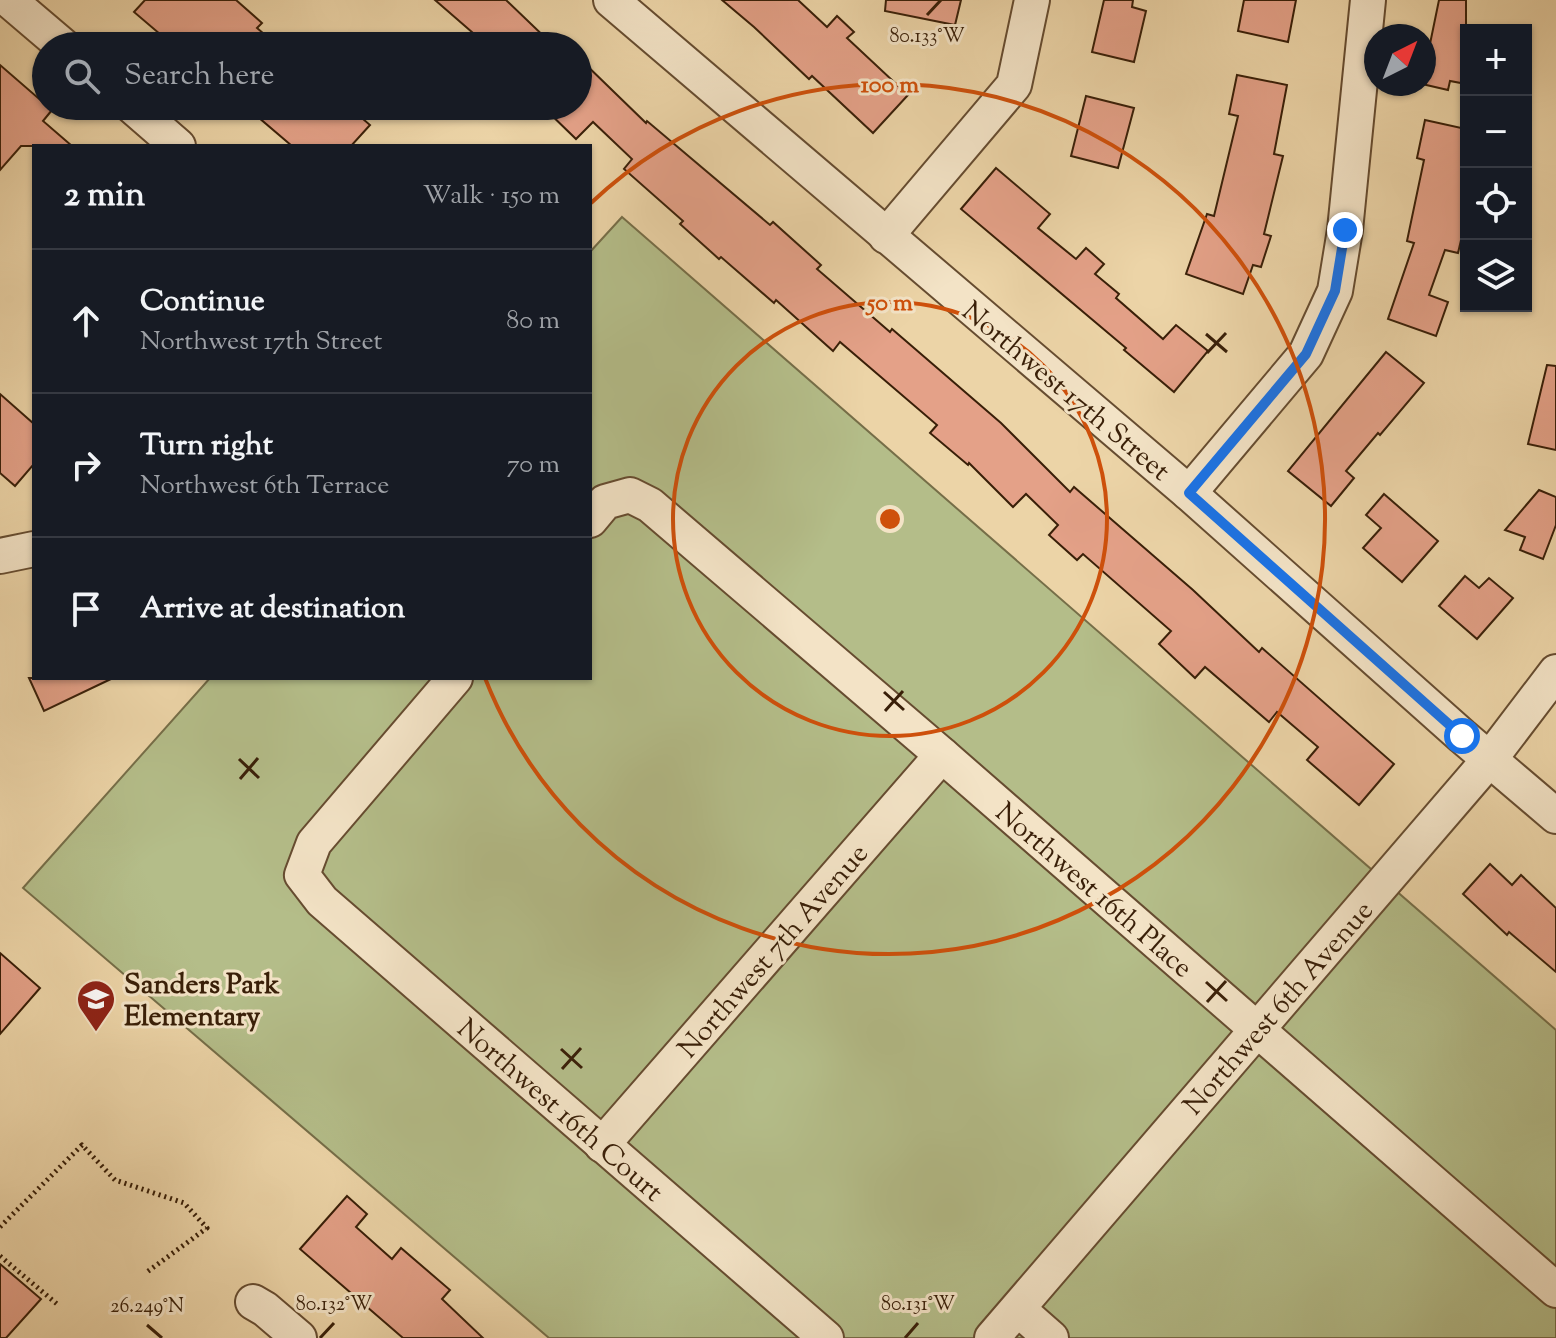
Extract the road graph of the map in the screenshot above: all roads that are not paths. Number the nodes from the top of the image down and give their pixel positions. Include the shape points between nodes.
1 (9, 0) edge
2 (611, 0) edge
3 (1032, 0) edge
4 (1368, 0) edge
5 (47, 32) edge
6 (148, 120) edge
7 (176, 144) edge
8 (886, 236) junction
9 (1189, 493) junction
10 (592, 518) edge
11 (32, 549) edge
12 (0, 556) edge
13 (1556, 672) edge
14 (453, 680) edge
15 (942, 755) junction
16 (1489, 760) junction
17 (1556, 816) edge
18 (1257, 1030) junction
19 (602, 1145) junction
20 (1556, 1290) edge
21 (253, 1302) dead end
22 (1018, 1309) junction
23 (299, 1338) edge
24 (826, 1338) edge
25 (992, 1338) edge
26 (1051, 1338) edge

1 - 5 street
2 - 8 street, Northwest 17th Street
3 - 8 street via 1014,85
4 - 9 street via 1335,291 1306,354
6 - 7 street
8 - 9 street, Northwest 17th Street
9 - 16 street, Northwest 17th Street
10 - 15 street, Northwest 16th Place via 605,502 630,495 650,505
11 - 12 street
13 - 16 street, Northwest 6th Avenue
14 - 19 street, Northwest 16th Court via 314,843 302,875 322,901
15 - 18 street, Northwest 16th Place
15 - 19 street, Northwest 7th Avenue
16 - 17 street, Northwest 17th Street
16 - 18 street, Northwest 6th Avenue
18 - 20 street, Northwest 16th Place
18 - 22 street, Northwest 6th Avenue
19 - 24 street, Northwest 16th Court
21 - 23 street
22 - 25 street, Northwest 6th Avenue
22 - 26 street

